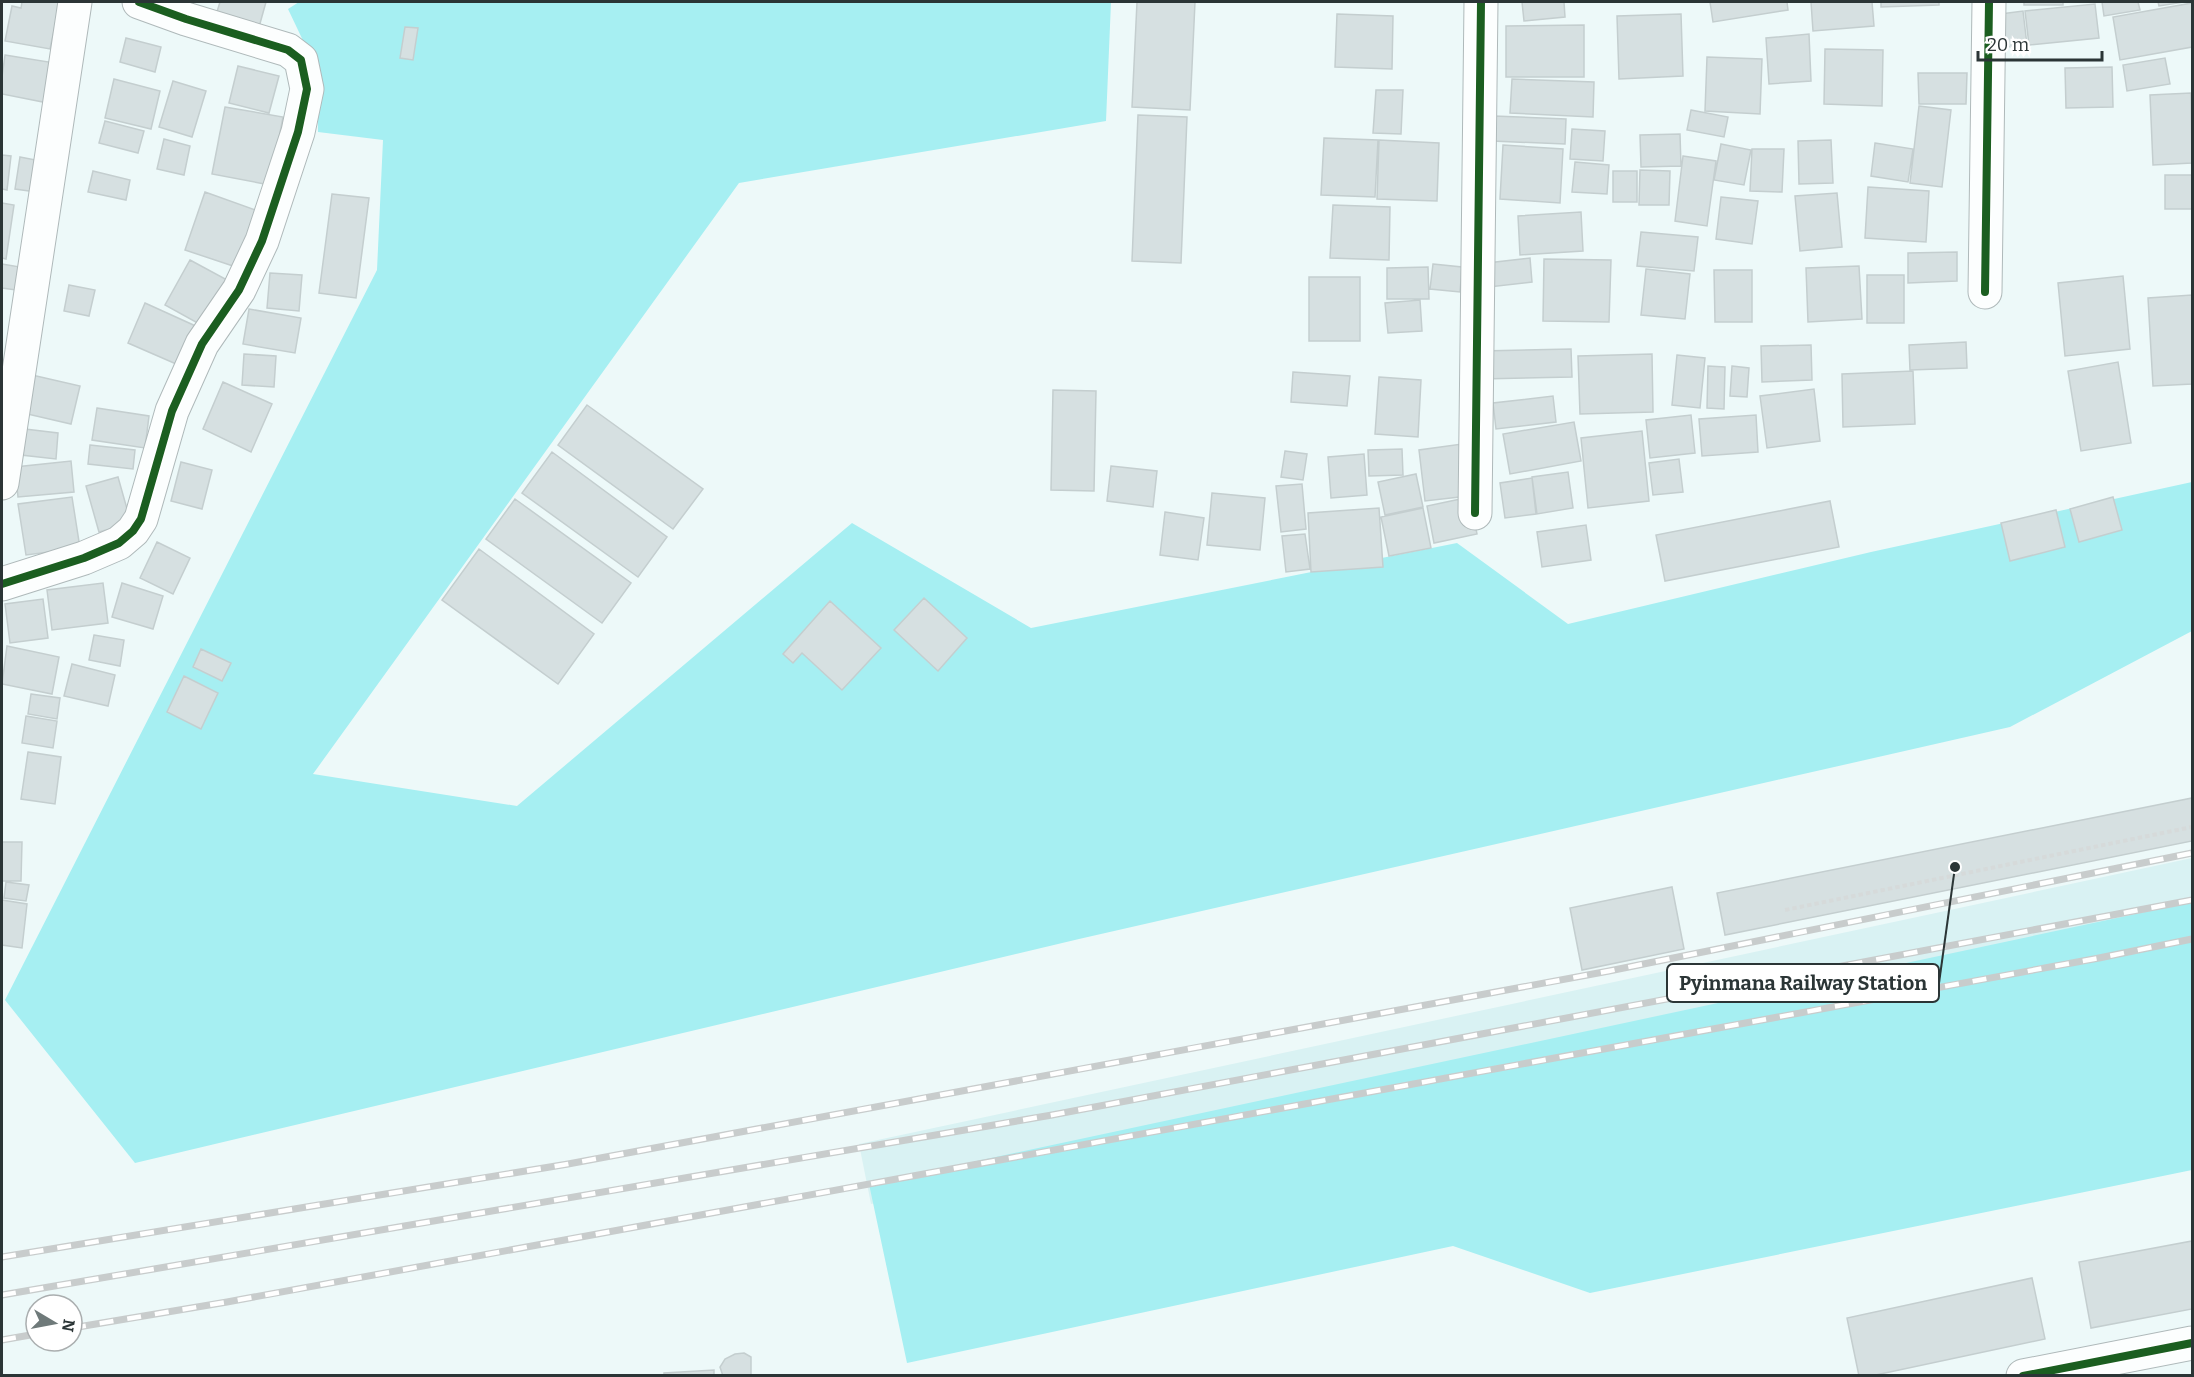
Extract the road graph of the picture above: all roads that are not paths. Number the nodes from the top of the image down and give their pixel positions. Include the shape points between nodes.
1 (75, 2) edge
2 (139, 2) edge
3 (1481, 2) edge
4 (1989, 2) edge
5 (189, 10) edge
6 (1985, 292) dead end
7 (2, 483) edge
8 (1475, 513) dead end
9 (2, 584) edge
10 (2193, 1343) edge
11 (2023, 1376) edge

1 - 7 street
2 - 5 street
3 - 8 street
4 - 6 street
5 - 9 street via 288,50 301,60 307,89 298,132 262,241 239,290 202,344 171,411 141,519 119,543
10 - 11 street

